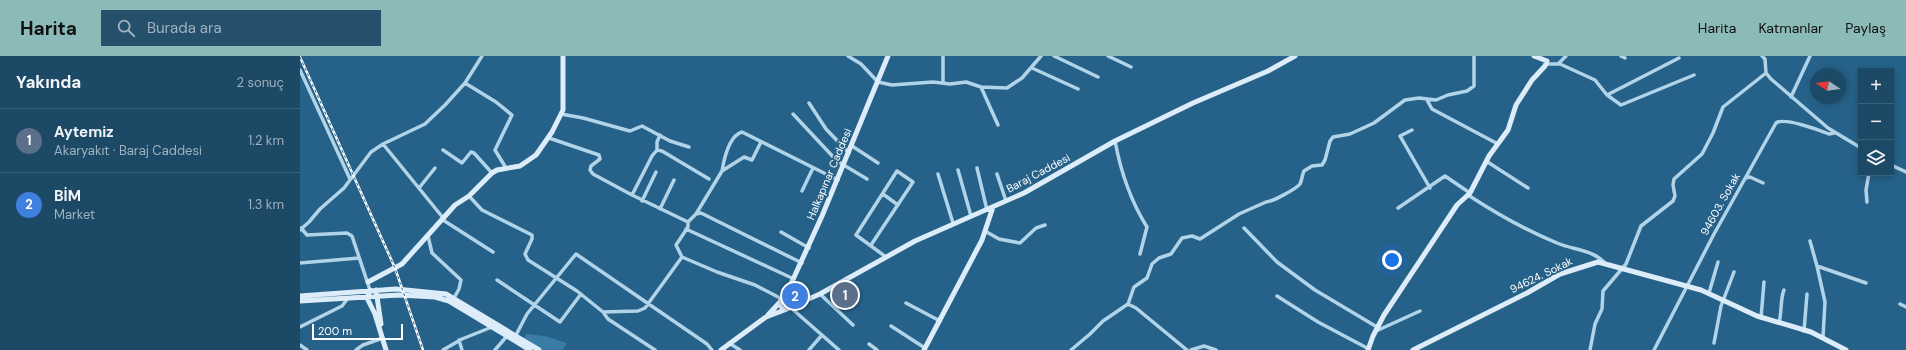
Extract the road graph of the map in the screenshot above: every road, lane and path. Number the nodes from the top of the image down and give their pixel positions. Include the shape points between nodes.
1 (482, 56) edge
2 (563, 56) edge
3 (848, 56) edge
4 (888, 56) edge
5 (943, 56) edge
6 (1041, 56) edge
7 (1054, 56) edge
8 (1108, 56) edge
9 (1295, 56) edge
10 (1474, 56) edge
11 (1534, 56) edge
12 (1566, 56) edge
13 (1620, 56) edge
14 (1762, 56) edge
15 (1810, 56) edge
16 (1625, 58) dead end
17 (1679, 58) dead end
18 (1546, 64) junction
19 (1558, 64) junction
20 (1131, 67) dead end
21 (1032, 68) junction
22 (300, 70) edge
23 (1766, 72) junction
24 (1694, 75) dead end
25 (302, 78) edge
26 (1098, 78) dead end
27 (878, 82) junction
28 (465, 83) junction
29 (943, 83) junction
30 (981, 87) junction
31 (1078, 89) dead end
32 (1607, 95) junction
33 (1791, 97) junction
34 (1426, 100) junction
35 (809, 103) dead end
36 (561, 114) junction
37 (793, 114) dead end
38 (998, 125) dead end
39 (1412, 130) dead end
40 (1834, 133) junction
41 (660, 135) junction
42 (549, 138) junction
43 (1116, 141) junction
44 (761, 142) junction
45 (383, 144) junction
46 (1498, 144) junction
47 (852, 146) junction
48 (1858, 146) edge
49 (689, 147) dead end
50 (443, 150) dead end
51 (657, 150) junction
52 (849, 153) junction
53 (1486, 161) junction
54 (878, 163) dead end
55 (843, 166) junction
56 (1894, 166) edge
57 (435, 168) dead end
58 (506, 168) junction
59 (813, 168) junction
60 (976, 168) dead end
61 (958, 170) dead end
62 (722, 171) junction
63 (656, 172) dead end
64 (1906, 172) edge
65 (492, 173) junction
66 (938, 174) dead end
67 (997, 174) dead end
68 (1868, 176) edge
69 (1745, 178) junction
70 (709, 179) dead end
71 (867, 179) dead end
72 (350, 180) junction
73 (674, 180) dead end
74 (838, 180) junction
75 (1764, 183) dead end
76 (419, 188) junction
77 (1430, 188) junction
78 (1528, 188) dead end
79 (802, 191) dead end
80 (883, 194) junction
81 (1469, 194) junction
82 (469, 196) junction
83 (632, 196) junction
84 (642, 200) junction
85 (1006, 201) junction
86 (1867, 202) dead end
87 (898, 205) junction
88 (993, 207) junction
89 (1398, 208) dead end
90 (660, 210) junction
91 (987, 210) junction
92 (696, 214) junction
93 (970, 216) junction
94 (443, 220) junction
95 (688, 222) junction
96 (953, 223) junction
97 (1045, 225) dead end
98 (1244, 228) dead end
99 (300, 229) edge
100 (686, 229) junction
101 (985, 231) junction
102 (781, 232) dead end
103 (428, 236) junction
104 (1810, 241) dead end
105 (871, 245) junction
106 (809, 248) junction
107 (493, 252) dead end
108 (1140, 254) dead end
109 (886, 257) junction
110 (359, 258) junction
111 (682, 258) junction
112 (1604, 262) junction
113 (1718, 262) dead end
114 (300, 263) edge
115 (802, 263) junction
116 (1817, 266) junction
117 (1624, 267) junction
118 (1734, 272) dead end
119 (557, 278) junction
120 (794, 279) junction
121 (498, 280) dead end
122 (368, 282) junction
123 (1764, 282) dead end
124 (1866, 282) dead end
125 (1688, 285) junction
126 (373, 290) junction
127 (1784, 290) dead end
128 (1709, 293) junction
129 (581, 294) junction
130 (820, 294) junction
131 (1807, 294) dead end
132 (300, 296) edge
133 (1277, 296) dead end
134 (378, 297) junction
135 (348, 298) junction
136 (367, 298) junction
137 (454, 298) junction
138 (782, 300) junction
139 (1724, 300) junction
140 (300, 301) edge
141 (906, 303) dead end
142 (649, 304) junction
143 (1128, 304) junction
144 (1900, 304) dead end
145 (535, 305) junction
146 (1906, 307) edge
147 (789, 308) junction
148 (1420, 311) dead end
149 (603, 312) junction
150 (766, 317) junction
151 (1761, 318) junction
152 (940, 321) junction
153 (1779, 324) junction
154 (853, 325) dead end
155 (891, 326) dead end
156 (300, 327) edge
157 (492, 327) junction
158 (1376, 329) junction
159 (1804, 330) junction
160 (516, 335) junction
161 (822, 335) junction
162 (507, 336) junction
163 (383, 338) junction
164 (1823, 338) junction
165 (459, 340) junction
166 (729, 343) junction
167 (1714, 343) dead end
168 (869, 344) dead end
169 (300, 345) edge
170 (652, 349) edge
171 (924, 349) edge
172 (307, 350) edge
173 (356, 350) edge
174 (387, 350) edge
175 (443, 350) edge
176 (462, 350) edge
177 (495, 350) edge
178 (530, 350) edge
179 (539, 350) edge
180 (712, 350) edge
181 (721, 350) edge
182 (740, 350) edge
183 (809, 350) edge
184 (839, 350) edge
185 (876, 350) edge
186 (1070, 350) edge
187 (1187, 350) edge
188 (1191, 350) edge
189 (1216, 350) edge
190 (1369, 350) edge
191 (1413, 350) edge
192 (1590, 350) edge
193 (1654, 350) edge
194 (1846, 350) edge

1 - 28 street
2 - 36 main road
3 - 27 street via 861,64
4 - 27 main road, Halkapınar Caddesi
5 - 29 street
6 - 21 street
7 - 26 street
8 - 20 street
9 - 43 main road, Baraj Caddesi
10 - 34 street via 1474,86 1467,92
11 - 18 main road via 1547,61
12 - 19 street
13 - 16 street
14 - 23 street via 1765,59
15 - 33 street
17 - 32 street
18 - 19 street
18 - 46 main road via 1516,105 1508,130
19 - 32 street via 1595,80
21 - 30 street via 1007,88
21 - 31 street
22 - 25 street
23 - 33 street
23 - 117 street via 1723,106 1702,154 1674,179 1673,201 1641,226
24 - 32 street via 1621,105
25 - 72 street
27 - 29 street via 892,85
27 - 47 main road, Halkapınar Caddesi
28 - 45 street via 425,124
28 - 58 street via 512,115 496,150
29 - 30 street via 966,82
30 - 38 street
33 - 40 street
34 - 46 street via 1432,109
34 - 143 street via 1405,100 1374,123 1350,134 1334,137 1330,141 1322,165 1312,166 1304,171 1299,184 1288,192 1239,214 1200,239 1192,236 1182,238 1171,254 1159,258 1152,264 1147,278 1134,286
35 - 52 street via 826,129
36 - 41 street via 630,131 642,126
36 - 42 main road
37 - 55 street
39 - 77 street via 1400,136
40 - 48 street
40 - 69 street, 94603. Sokak via 1829,134 1787,121 1779,121 1771,130
41 - 49 street
41 - 51 street
42 - 58 main road via 531,160 520,166
42 - 83 street via 599,156 600,159 591,166 593,174
43 - 85 main road, Baraj Caddesi via 1037,187
43 - 108 street via 1124,181 1147,227
44 - 59 street
44 - 62 street via 752,160 744,157
44 - 62 street via 742,132 738,133 726,151
45 - 72 street via 371,152
45 - 76 street
46 - 53 main road
47 - 52 main road, Halkapınar Caddesi
47 - 54 street
50 - 65 street via 462,163 471,152 474,153
51 - 70 street
51 - 83 street
52 - 55 main road, Halkapınar Caddesi
53 - 78 street
53 - 81 main road
55 - 71 street
55 - 74 main road, Halkapınar Caddesi
56 - 64 street
57 - 76 street
58 - 65 main road
59 - 74 street
59 - 79 street
60 - 91 street
61 - 93 street
62 - 92 street
63 - 84 street
65 - 82 main road
66 - 96 street
67 - 85 street
68 - 86 street
69 - 75 street via 1750,177
69 - 125 street, 94603. Sokak
72 - 99 street
73 - 90 street
74 - 106 main road, Halkapınar Caddesi
76 - 94 street
77 - 81 street via 1445,176
77 - 89 street
80 - 87 street
80 - 87 street via 897,171 912,182
80 - 105 street via 856,236
81 - 112 street via 1508,221 1558,244 1598,256
81 - 158 main road via 1457,205
82 - 94 main road via 455,205
82 - 119 street via 482,210 532,235 525,254 528,260
83 - 84 street
84 - 90 street
85 - 88 main road, Baraj Caddesi
87 - 105 street
88 - 91 main road, Baraj Caddesi
88 - 101 main road
90 - 95 street
91 - 93 main road, Baraj Caddesi
92 - 95 street
92 - 115 street via 701,213
93 - 96 main road, Baraj Caddesi
94 - 103 main road
94 - 107 street
95 - 100 street
96 - 109 main road, Baraj Caddesi
97 - 101 street via 1036,228 1020,242 999,239
98 - 158 street via 1276,262
99 - 110 street via 307,235 347,233 352,236
100 - 111 street via 676,245
100 - 120 street
101 - 152 main road
102 - 106 street
103 - 122 main road via 402,264
103 - 137 street via 432,253 461,280 460,289
104 - 116 street
105 - 109 street
106 - 115 main road, Halkapınar Caddesi
109 - 130 main road, Baraj Caddesi
110 - 114 street
110 - 122 street
111 - 138 street via 755,285
111 - 142 street
112 - 117 main road, 94624. Sokak
112 - 191 main road, 94624. Sokak via 1560,274 1528,293
113 - 128 street
115 - 120 main road, Halkapınar Caddesi
116 - 124 street
116 - 164 street via 1825,302
117 - 125 main road, 94624. Sokak
117 - 192 street via 1603,291 1602,309 1595,324
118 - 139 street
119 - 129 street
119 - 142 street via 576,254
119 - 145 street
120 - 138 main road, Halkapınar Caddesi
121 - 145 street
122 - 126 street
123 - 151 street
125 - 128 main road, 94624. Sokak
125 - 193 street, 94603. Sokak
126 - 132 main road
126 - 134 main road
126 - 136 main road
126 - 137 main road via 422,290
127 - 153 street
128 - 139 main road, 94624. Sokak
129 - 145 street via 560,322
129 - 149 street
130 - 147 main road, Baraj Caddesi
130 - 154 street
131 - 159 street
133 - 190 street
134 - 136 main road
134 - 157 main road via 436,297 449,301
134 - 174 main road
135 - 136 main road
135 - 140 main road
135 - 156 street via 342,306
136 - 163 main road
137 - 160 main road
138 - 147 main road via 781,307
138 - 147 main road via 788,298 792,301
138 - 150 main road, Halkapınar Caddesi
139 - 151 main road, 94624. Sokak
139 - 167 street
141 - 152 street
142 - 149 street via 638,311
142 - 180 street
143 - 186 street via 1103,321
143 - 187 street
144 - 146 street
145 - 160 street
147 - 150 main road, Baraj Caddesi
147 - 161 street
148 - 158 street
149 - 170 street via 608,319
150 - 166 main road
151 - 153 main road, 94624. Sokak
152 - 171 main road
153 - 159 main road, 94624. Sokak
155 - 171 street
157 - 162 main road
157 - 165 street
158 - 190 main road
159 - 164 main road, 94624. Sokak
160 - 179 main road
161 - 183 street
161 - 184 street
162 - 177 street
162 - 178 main road
163 - 173 street
163 - 174 main road
164 - 194 main road, 94624. Sokak
165 - 175 street
165 - 176 street
166 - 181 main road
166 - 182 street
168 - 185 street
169 - 172 street
188 - 189 street via 1204,346

